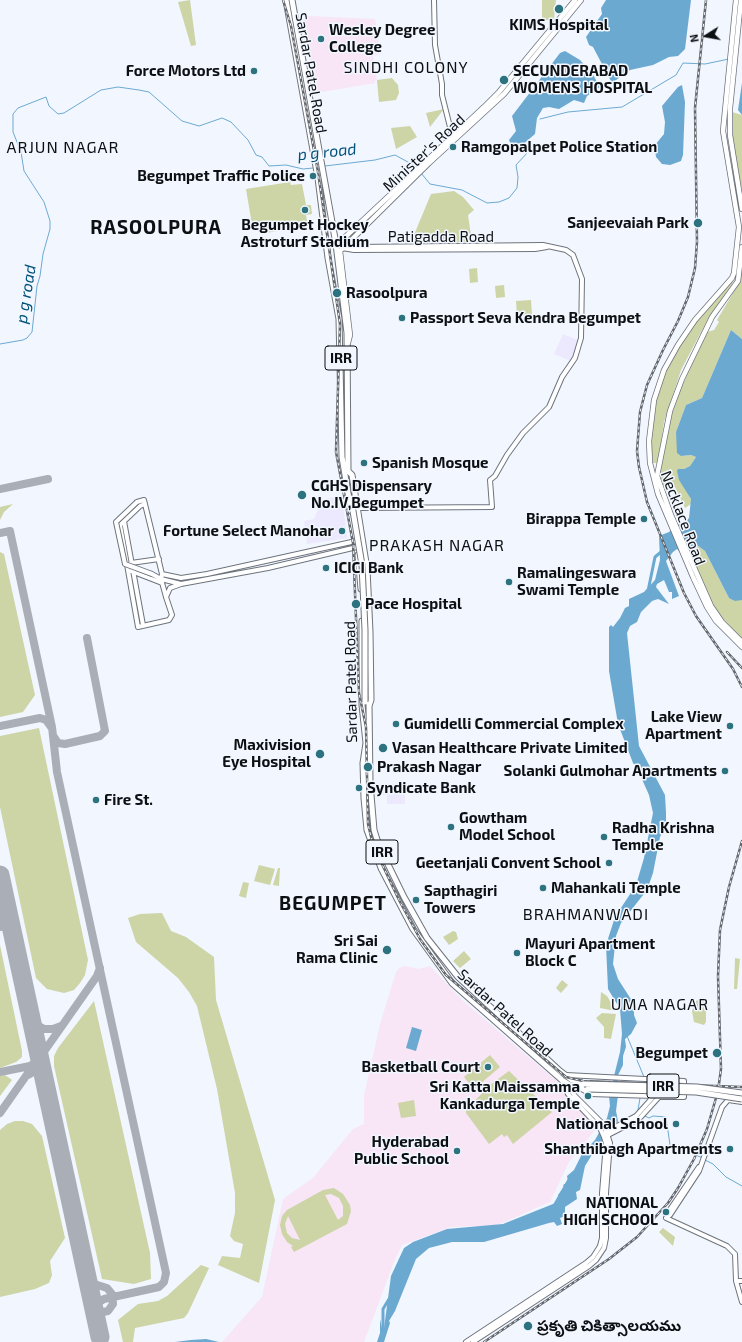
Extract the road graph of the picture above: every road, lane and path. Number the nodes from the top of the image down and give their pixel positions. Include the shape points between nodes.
1 (286, 0) edge
2 (292, 0) edge
3 (434, 0) edge
4 (438, 0) edge
5 (575, 0) edge
6 (581, 0) edge
7 (736, 0) edge
8 (741, 0) edge
9 (435, 7) junction
10 (733, 49) junction
11 (732, 65) junction
12 (310, 98) junction
13 (303, 99) junction
14 (311, 104) junction
15 (305, 106) junction
16 (724, 135) junction
17 (730, 135) junction
18 (454, 138) junction
19 (318, 163) junction
20 (406, 182) junction
21 (742, 209) edge
22 (740, 227) edge
23 (339, 242) junction
24 (326, 245) junction
25 (344, 246) junction
26 (742, 247) edge
27 (732, 278) junction
28 (738, 281) junction
29 (348, 342) junction
30 (652, 470) junction
31 (658, 470) junction
32 (347, 472) junction
33 (145, 502) junction
34 (358, 508) junction
35 (669, 515) junction
36 (124, 521) junction
37 (354, 531) junction
38 (364, 542) junction
39 (356, 544) junction
40 (328, 548) junction
41 (329, 553) junction
42 (159, 559) junction
43 (267, 562) junction
44 (132, 563) junction
45 (268, 568) junction
46 (359, 569) junction
47 (367, 569) junction
48 (133, 572) junction
49 (162, 574) junction
50 (207, 574) junction
51 (186, 578) junction
52 (208, 580) junction
53 (162, 581) junction
54 (186, 583) junction
55 (181, 584) junction
56 (166, 597) junction
57 (714, 613) junction
58 (143, 625) junction
59 (742, 642) edge
60 (742, 648) edge
61 (368, 703) junction
62 (365, 724) junction
63 (566, 1076) junction
64 (653, 1080) junction
65 (564, 1082) junction
66 (584, 1088) junction
67 (742, 1093) edge
68 (654, 1096) junction
69 (574, 1097) junction
70 (742, 1098) edge
71 (652, 1102) junction
72 (742, 1102) edge
73 (606, 1134) junction
74 (604, 1230) junction
75 (736, 1281) junction
76 (742, 1281) edge
77 (742, 1302) edge
78 (466, 1342) edge
79 (473, 1342) edge

1 - 13 main road, Sardar Patel Road / IRR
2 - 12 main road, Sardar Patel Road / IRR
3 - 9 street
4 - 9 street
5 - 18 main road, Minister's Road via 499,92
6 - 18 main road, Minister's Road via 504,94
7 - 10 main road
8 - 10 main road
9 - 18 street via 436,54
10 - 11 main road
11 - 16 main road
11 - 17 main road
12 - 13 main road
12 - 14 main road, Sardar Patel Road / IRR
13 - 15 main road, Sardar Patel Road / IRR
14 - 15 main road via 306,103
14 - 19 main road, Sardar Patel Road / IRR
15 - 19 main road, Sardar Patel Road / IRR
16 - 17 main road
16 - 22 main road
17 - 21 main road
18 - 20 main road, Minister's Road
19 - 23 main road, Sardar Patel Road / IRR via 322,170
19 - 24 main road, Sardar Patel Road / IRR via 317,175
20 - 23 main road, Minister's Road
20 - 25 main road, Minister's Road
22 - 27 main road
23 - 24 main road
23 - 25 street
23 - 29 main road, Sardar Patel Road / IRR
24 - 32 main road, Sardar Patel Road / IRR via 340,333 342,457
25 - 29 main road via 340,253 350,335
25 - 34 street, Patigadda Road via 354,248 543,245 562,249 573,255 582,279 581,338 575,358 562,377 550,406 523,433 494,478 490,480 492,507
26 - 28 main road, Necklace Road
27 - 28 main road
27 - 30 main road, Necklace Road via 695,320 664,370 651,415 649,441
28 - 31 main road, Necklace Road via 712,317 682,379 670,411
29 - 32 main road, Sardar Patel Road / IRR
30 - 31 main road
30 - 35 main road, Necklace Road via 658,494
31 - 35 main road, Necklace Road via 660,488
32 - 34 main road, Sardar Patel Road / IRR via 352,474
32 - 37 main road, Sardar Patel Road / IRR via 344,478
32 - 61 main road, IRR, bridge via 362,565
33 - 36 street
33 - 42 street
33 - 53 street, bridge via 137,502 116,522 125,564 152,574
34 - 38 main road, Sardar Patel Road / IRR
35 - 57 main road, Necklace Road
36 - 44 street
36 - 58 street via 120,525 138,627
37 - 38 main road via 360,529
37 - 39 main road, Sardar Patel Road / IRR
38 - 47 main road, Sardar Patel Road / IRR
39 - 40 street
39 - 41 street
39 - 46 main road, Sardar Patel Road / IRR
40 - 41 street
40 - 43 street
41 - 45 street
42 - 44 street
42 - 49 street
43 - 45 street
43 - 50 street
44 - 48 street via 130,569
45 - 52 street
46 - 47 main road
46 - 62 main road, Sardar Patel Road / IRR via 362,705
47 - 61 main road, Sardar Patel Road / IRR via 371,700
48 - 53 street
48 - 58 street
49 - 51 street
49 - 53 street
50 - 51 street
50 - 52 street
51 - 54 street
52 - 54 street
53 - 55 street
53 - 56 street
54 - 55 street
55 - 56 street via 170,588
56 - 58 street via 172,615 170,619
57 - 59 main road, Necklace Road
57 - 60 main road, Necklace Road via 734,642
61 - 62 main road, IRR
61 - 63 main road, Sardar Patel Road / IRR via 374,830 402,895 427,938 451,970
62 - 65 main road, Sardar Patel Road / IRR via 363,791 367,830 382,868 413,929 452,983
63 - 64 street
63 - 66 main road, IRR
64 - 68 street
64 - 71 street via 684,1081 684,1097 661,1096
65 - 66 main road, IRR
65 - 69 street
66 - 67 main road, IRR, bridge via 697,1087
66 - 68 street via 590,1094
66 - 69 street
66 - 70 main road, IRR, bridge via 696,1092
68 - 71 street
69 - 73 street
71 - 73 street via 636,1116
72 - 75 street via 728,1100 722,1107 699,1171 667,1217 728,1246 735,1254
73 - 74 street via 610,1143
74 - 78 street via 600,1246 586,1263
74 - 79 street via 604,1248 589,1266
75 - 76 street
75 - 77 street

